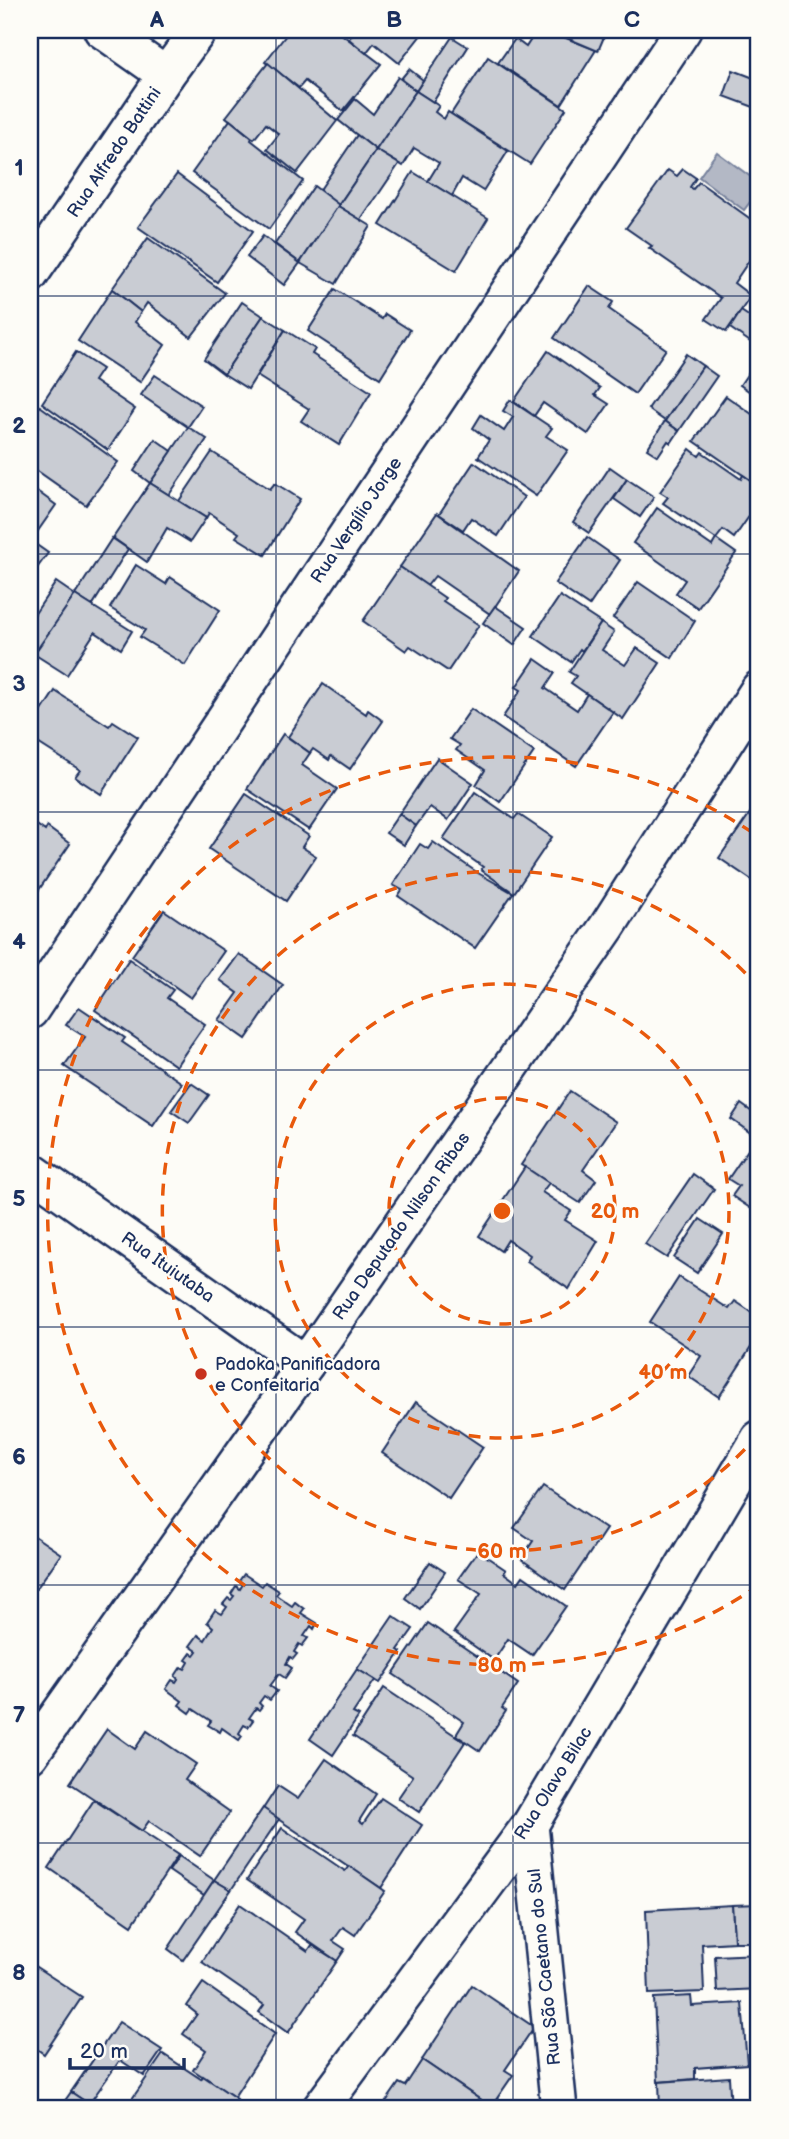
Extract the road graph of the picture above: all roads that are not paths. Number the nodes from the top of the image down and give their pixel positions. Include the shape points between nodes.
1 (102, 30) edge
2 (200, 30) edge
3 (683, 30) edge
4 (166, 75) junction
5 (30, 275) edge
6 (759, 689) edge
7 (30, 1011) edge
8 (30, 1170) edge
9 (306, 1364) junction
10 (759, 1439) edge
11 (30, 1755) edge
12 (530, 1825) junction
13 (320, 2109) edge
14 (559, 2109) edge

1 - 4 street
2 - 4 street, Rua Alfredo Battini
3 - 7 street, Rua Vergílio Jorge
4 - 5 street, Rua Alfredo Battini
6 - 9 street, Rua Deputado Nilson Ribas via 607,927
8 - 9 street, Rua Ituiutaba
9 - 11 street, Rua Deputado Nilson Ribas
10 - 12 street, Rua Olavo Bilac
12 - 13 street, Rua Olavo Bilac
12 - 14 street, Rua São Caetano do Sul

